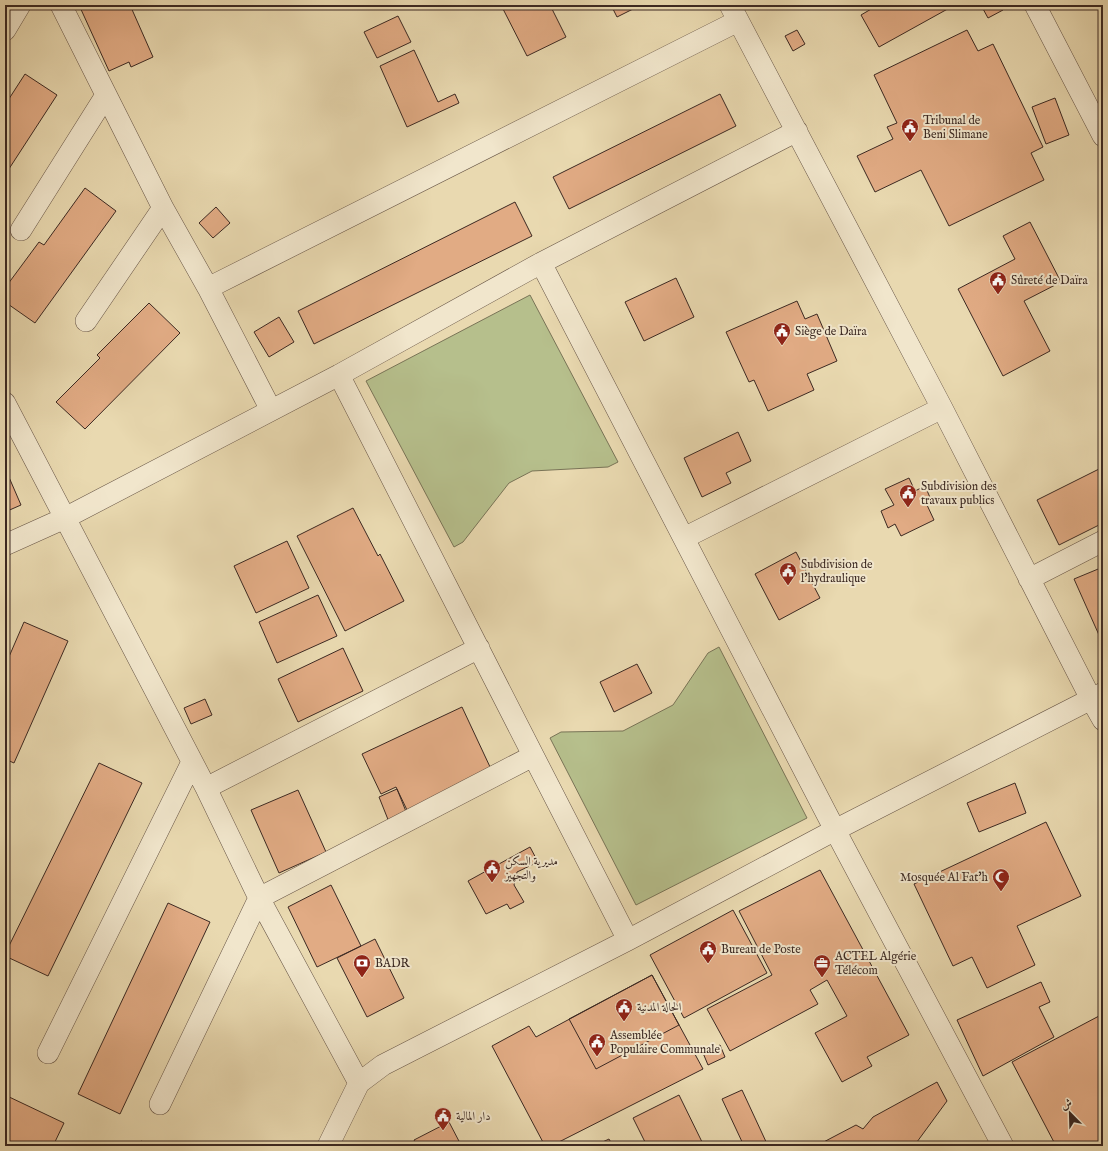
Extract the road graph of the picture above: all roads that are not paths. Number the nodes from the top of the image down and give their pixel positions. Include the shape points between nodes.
1 (20, 5) edge
2 (61, 5) edge
3 (1035, 5) edge
4 (734, 13) edge
5 (5, 30) edge
6 (106, 95) junction
7 (797, 131) junction
8 (1103, 136) edge
9 (164, 208) junction
10 (21, 230) dead end
11 (541, 263) junction
12 (208, 288) junction
13 (86, 321) dead end
14 (339, 375) junction
15 (5, 403) edge
16 (942, 408) junction
17 (271, 410) junction
18 (65, 518) junction
19 (684, 538) junction
20 (1103, 541) edge
21 (5, 545) edge
22 (1029, 579) junction
23 (479, 648) junction
24 (1097, 696) edge
25 (1103, 720) edge
26 (533, 756) junction
27 (192, 762) junction
28 (206, 788) junction
29 (835, 830) junction
30 (259, 898) junction
31 (628, 940) junction
32 (48, 1053) dead end
33 (359, 1083) junction
34 (160, 1104) dead end
35 (328, 1146) edge
36 (1003, 1146) edge

1 - 5 street
2 - 6 street
3 - 8 street
4 - 7 street
4 - 12 street
6 - 9 street
6 - 10 street
7 - 11 street
7 - 16 street
9 - 12 street
9 - 13 street
11 - 14 street
11 - 19 street
12 - 17 street
14 - 17 street
14 - 23 street
15 - 18 street
16 - 19 street
16 - 22 street
17 - 18 street
18 - 21 street
18 - 27 street
19 - 29 street
20 - 22 street
22 - 24 street
23 - 26 street
23 - 28 street
24 - 25 street
24 - 29 street
26 - 30 street
26 - 31 street
27 - 28 street
27 - 32 street
28 - 30 street
29 - 31 street
29 - 36 street
30 - 33 street
30 - 34 street
31 - 33 street via 383,1065
33 - 35 street

